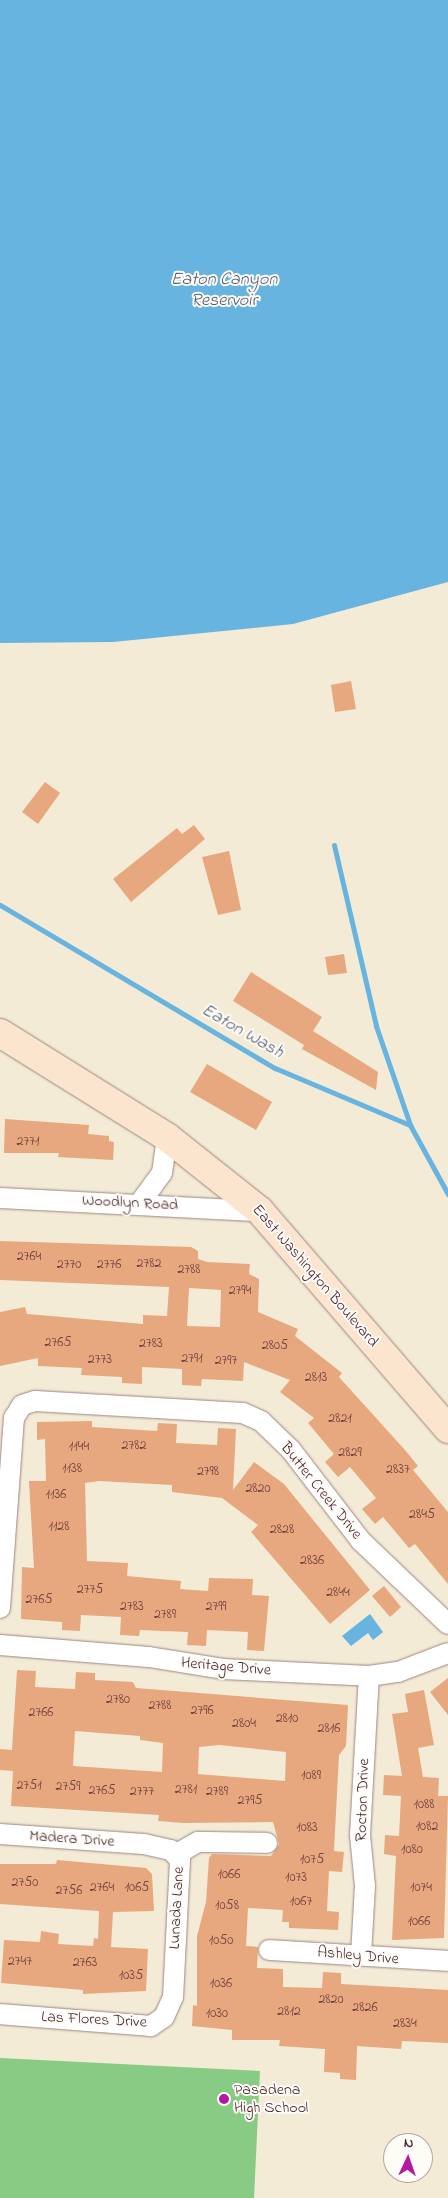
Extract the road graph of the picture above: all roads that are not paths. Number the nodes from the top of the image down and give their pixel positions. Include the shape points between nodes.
1 (0, 1033) edge
2 (167, 1137) junction
3 (0, 1198) edge
4 (140, 1203) junction
5 (260, 1210) junction
6 (448, 1429) edge
7 (0, 1608) edge
8 (448, 1624) edge
9 (0, 1645) edge
10 (448, 1653) edge
11 (369, 1676) junction
12 (0, 1834) edge
13 (267, 1843) dead end
14 (144, 1844) joint
15 (177, 1854) junction
16 (269, 1950) dead end
17 (361, 1955) junction
18 (448, 1961) edge
19 (172, 1997) joint
20 (0, 2014) edge

1 - 2 main road, East Washington Boulevard
2 - 4 street via 162,1173
2 - 5 main road, East Washington Boulevard
3 - 4 street, Woodlyn Road
4 - 5 street, Woodlyn Road
5 - 6 main road, East Washington Boulevard
7 - 8 street, Butter Creek Drive via 14,1418 22,1405 35,1401 234,1413 262,1421 291,1450 361,1541
9 - 11 street, Heritage Drive via 149,1657 223,1669
10 - 11 street, Heritage Drive via 398,1672
11 - 17 street, Rocton Drive via 360,1835 365,1886
12 - 14 street, Madera Drive
13 - 15 street via 198,1842
14 - 15 street, Lunada Lane
15 - 19 street, Lunada Lane
16 - 17 street, Ashley Drive
17 - 18 street, Ashley Drive
19 - 20 street, Las Flores Drive via 164,2017 151,2026

